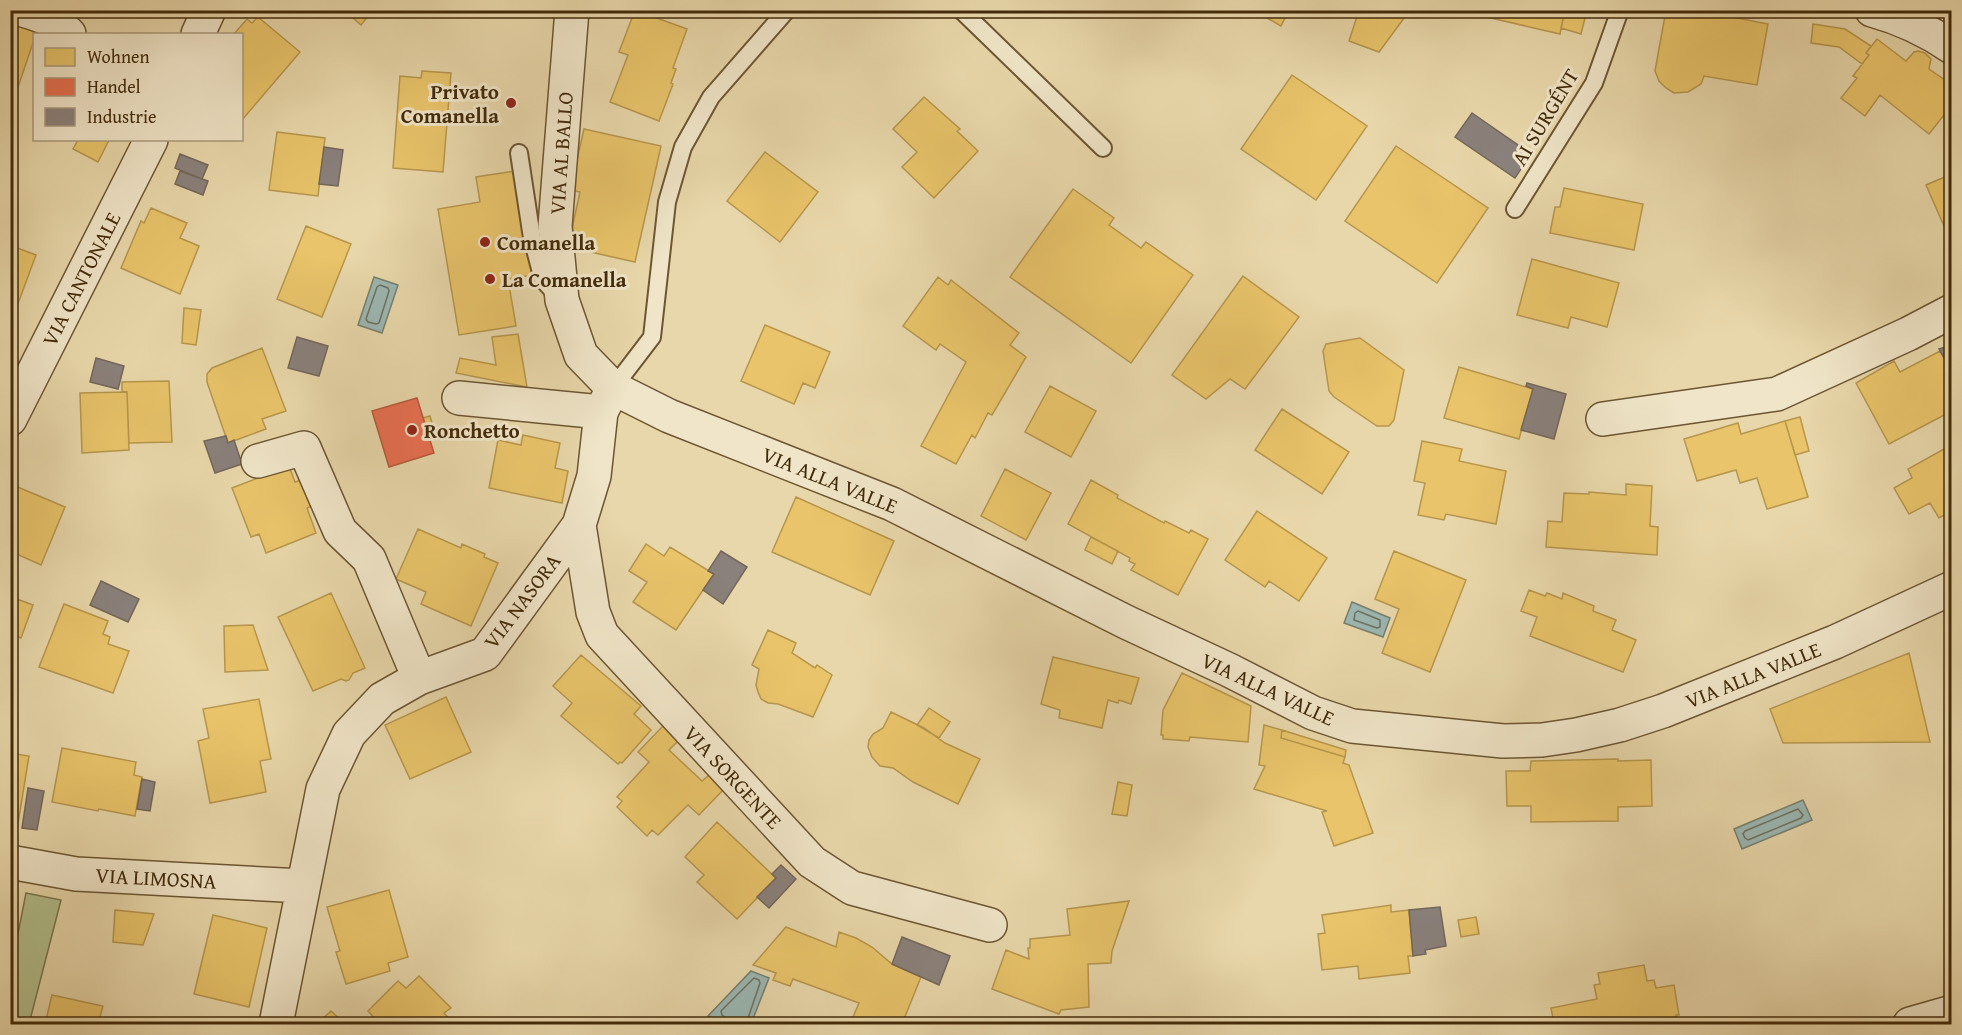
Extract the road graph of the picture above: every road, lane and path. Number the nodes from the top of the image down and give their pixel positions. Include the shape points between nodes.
1 (23, 10) edge
2 (208, 10) edge
3 (572, 10) edge
4 (787, 10) edge
5 (961, 10) edge
6 (1620, 10) edge
7 (1872, 10) edge
8 (68, 33) edge
9 (198, 33) edge
10 (1952, 47) edge
11 (150, 141) edge
12 (1103, 148) dead end
13 (519, 153) dead end
14 (1515, 209) dead end
15 (562, 300) junction
16 (1952, 311) edge
17 (459, 398) dead end
18 (607, 400) junction
19 (10, 419) edge
20 (1603, 419) dead end
21 (258, 461) dead end
22 (579, 525) junction
23 (1952, 588) edge
24 (419, 678) junction
25 (10, 862) edge
26 (303, 886) junction
27 (990, 925) dead end
28 (1952, 1012) edge
29 (276, 1024) edge
30 (1910, 1024) edge

1 - 8 street via 48,19
2 - 9 street
3 - 15 street, VIA AL BALLO via 555,226
4 - 18 lane via 711,97 683,147 667,202 652,337
5 - 12 lane
6 - 14 lane, AI SURGÉNT via 1594,83
7 - 10 street via 1918,26
11 - 19 street, VIA CANTONALE
13 - 15 lane via 532,238 543,280
15 - 18 street, VIA AL BALLO via 581,355
16 - 20 street via 1777,394
17 - 18 street
18 - 22 street, VIA NASORA via 594,476
18 - 23 street, VIA ALLA VALLE via 669,416 892,504 1313,713 1352,726 1503,741 1542,740 1620,725 1835,642
21 - 24 street via 304,448 340,531 369,559
22 - 24 street, VIA NASORA via 485,654
22 - 27 street, VIA SORGENTE via 592,612 602,635 812,862 852,888
24 - 26 street, VIA NASORA via 382,699 349,734 322,789
25 - 26 street, VIA LIMOSNA via 76,874
26 - 29 street, VIA NASORA
28 - 30 street

